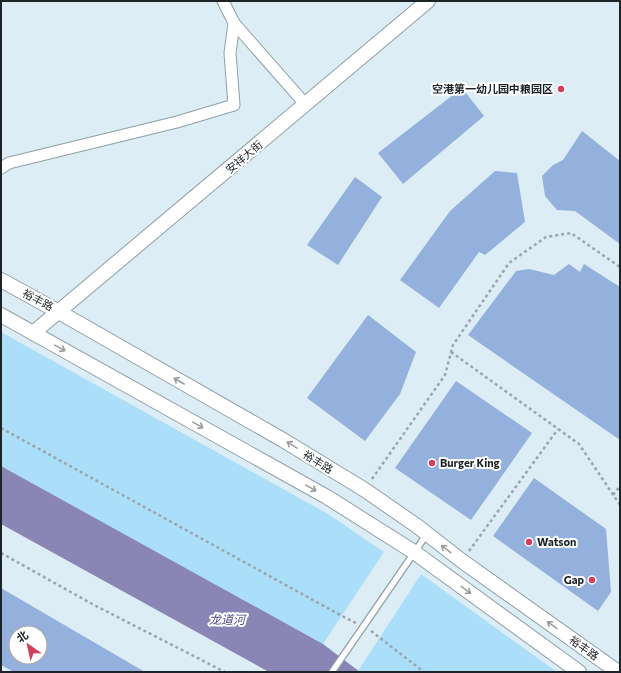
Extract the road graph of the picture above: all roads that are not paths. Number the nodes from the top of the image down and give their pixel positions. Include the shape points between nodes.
1 (224, 1) edge
2 (428, 1) edge
3 (234, 23) junction
4 (306, 104) junction
5 (1, 168) edge
6 (1, 280) edge
7 (59, 312) junction
8 (1, 315) edge
9 (33, 333) junction
10 (427, 534) junction
11 (414, 552) junction
12 (332, 672) edge
13 (579, 672) edge
14 (618, 672) edge

1 - 3 street
2 - 4 street, 安祥大街
3 - 4 street
3 - 5 street via 230,53 234,105 177,122 10,163
4 - 7 street, 安祥大街
6 - 7 street, 裕丰路
7 - 9 street, 安祥大街
10 -> 7 street, 裕丰路 via 365,490 283,440
8 - 9 street, 裕丰路
9 -> 11 street, 裕丰路 via 327,497
10 - 11 lane
14 -> 10 street, 裕丰路
11 - 12 lane
11 -> 13 street, 裕丰路

